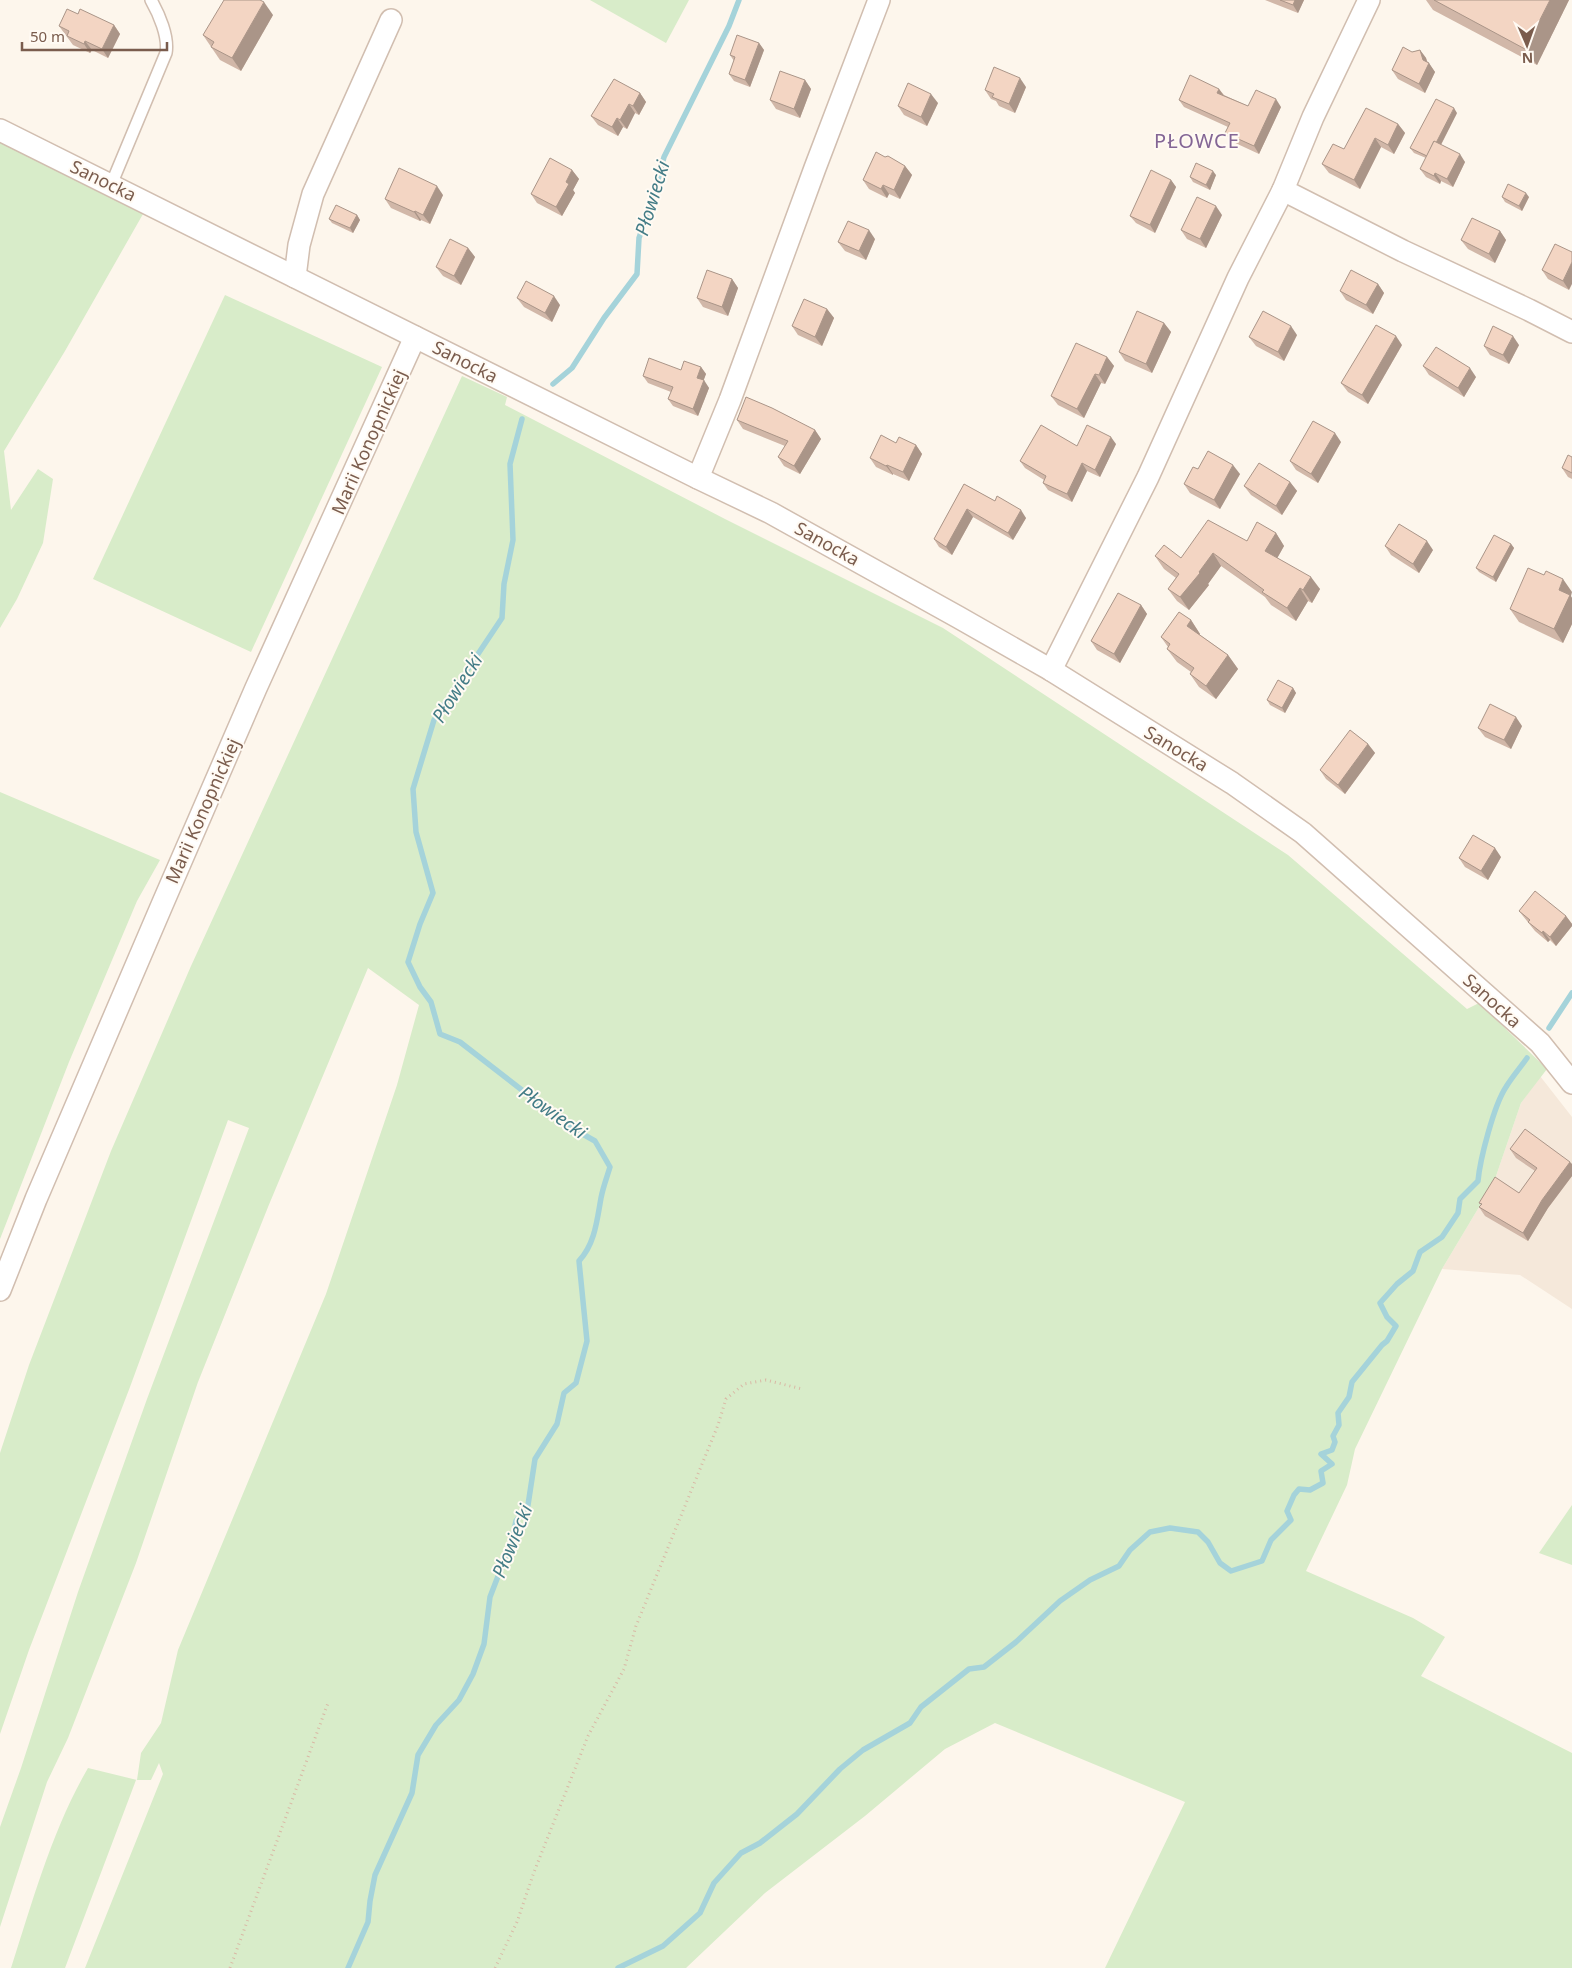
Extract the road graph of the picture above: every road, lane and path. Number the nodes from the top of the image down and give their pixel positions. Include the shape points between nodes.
1 (150, 0) edge
2 (879, 0) edge
3 (1369, 0) edge
4 (391, 20) dead end
5 (0, 130) edge
6 (111, 185) junction
7 (1283, 190) junction
8 (295, 278) junction
9 (1572, 332) edge
10 (415, 337) junction
11 (698, 478) junction
12 (1051, 670) junction
13 (1572, 1083) edge
14 (0, 1290) edge
15 (802, 1389) dead end
16 (328, 1702) dead end
17 (230, 1968) edge
18 (495, 1968) edge

1 - 6 lane via 168,46
2 - 11 street
3 - 7 street via 1316,109
4 - 8 street via 313,194 299,245
5 - 6 street, Sanocka
6 - 8 street, Sanocka
7 - 9 street
7 - 12 street via 1238,278 1148,476
8 - 10 street, Sanocka
10 - 11 street, Sanocka
10 - 14 street, Marii Konopnickiej via 256,688
11 - 12 street, Sanocka via 770,513
12 - 13 street, Sanocka via 1232,783 1304,833 1540,1043
15 - 18 path via 766,1380 744,1384 726,1399 718,1426 636,1626 624,1669 588,1736 517,1922
16 - 17 path

